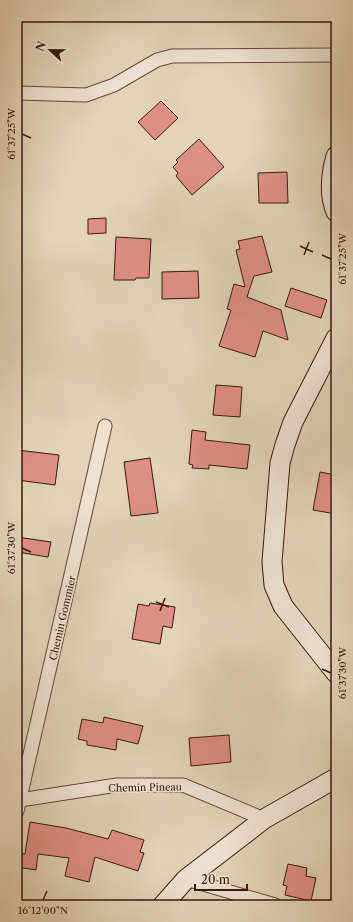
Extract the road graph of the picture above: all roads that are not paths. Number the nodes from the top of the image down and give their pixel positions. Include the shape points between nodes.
1 (336, 55) edge
2 (17, 93) edge
3 (336, 156) edge
4 (336, 212) edge
5 (336, 338) edge
6 (106, 426) dead end
7 (336, 673) edge
8 (336, 778) edge
9 (19, 805) edge
10 (264, 819) junction
11 (186, 878) junction
12 (163, 905) edge
13 (275, 905) edge

1 - 2 street via 172,56 157,60 114,85 86,95
3 - 4 main road via 332,170 332,202
5 - 7 main road via 292,422 285,445 280,464 272,562 274,585 283,606
6 - 9 street, Chemin Gommier
8 - 10 main road
9 - 10 street, Chemin Pineau via 117,786 183,785
10 - 11 main road
11 - 12 main road
11 - 13 street

